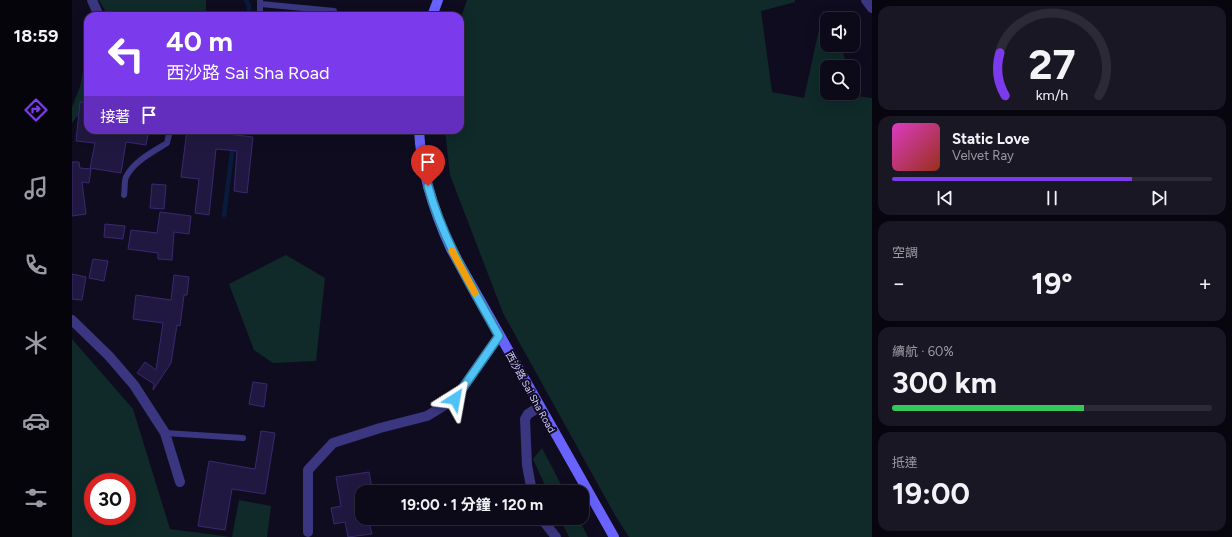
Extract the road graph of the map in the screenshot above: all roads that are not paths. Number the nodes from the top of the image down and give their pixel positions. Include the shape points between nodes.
1 (92, 0) edge
2 (438, 0) edge
3 (866, 0) edge
4 (260, 2) edge
5 (872, 8) edge
6 (96, 12) edge
7 (334, 12) dead end
8 (434, 12) edge
9 (169, 134) edge
10 (420, 134) edge
11 (124, 195) dead end
12 (72, 320) edge
13 (499, 336) junction
14 (539, 407) junction
15 (165, 433) junction
16 (243, 438) dead end
17 (180, 482) dead end
18 (531, 485) edge
19 (547, 525) edge
20 (308, 532) dead end
21 (556, 537) edge
22 (614, 537) edge

1 - 6 street
2 - 8 main road
3 - 5 street
4 - 7 lane
9 - 11 lane via 167,143 132,169 126,178
10 - 13 main road, 西沙路 Sai Sha Road via 426,176 443,232
12 - 15 street via 134,385
13 - 14 main road, 西沙路 Sai Sha Road
13 - 20 street via 455,399 427,416 333,443 308,470
14 - 18 street via 525,419
14 - 22 main road, 西沙路 Sai Sha Road
15 - 16 lane
15 - 17 street
19 - 21 street

